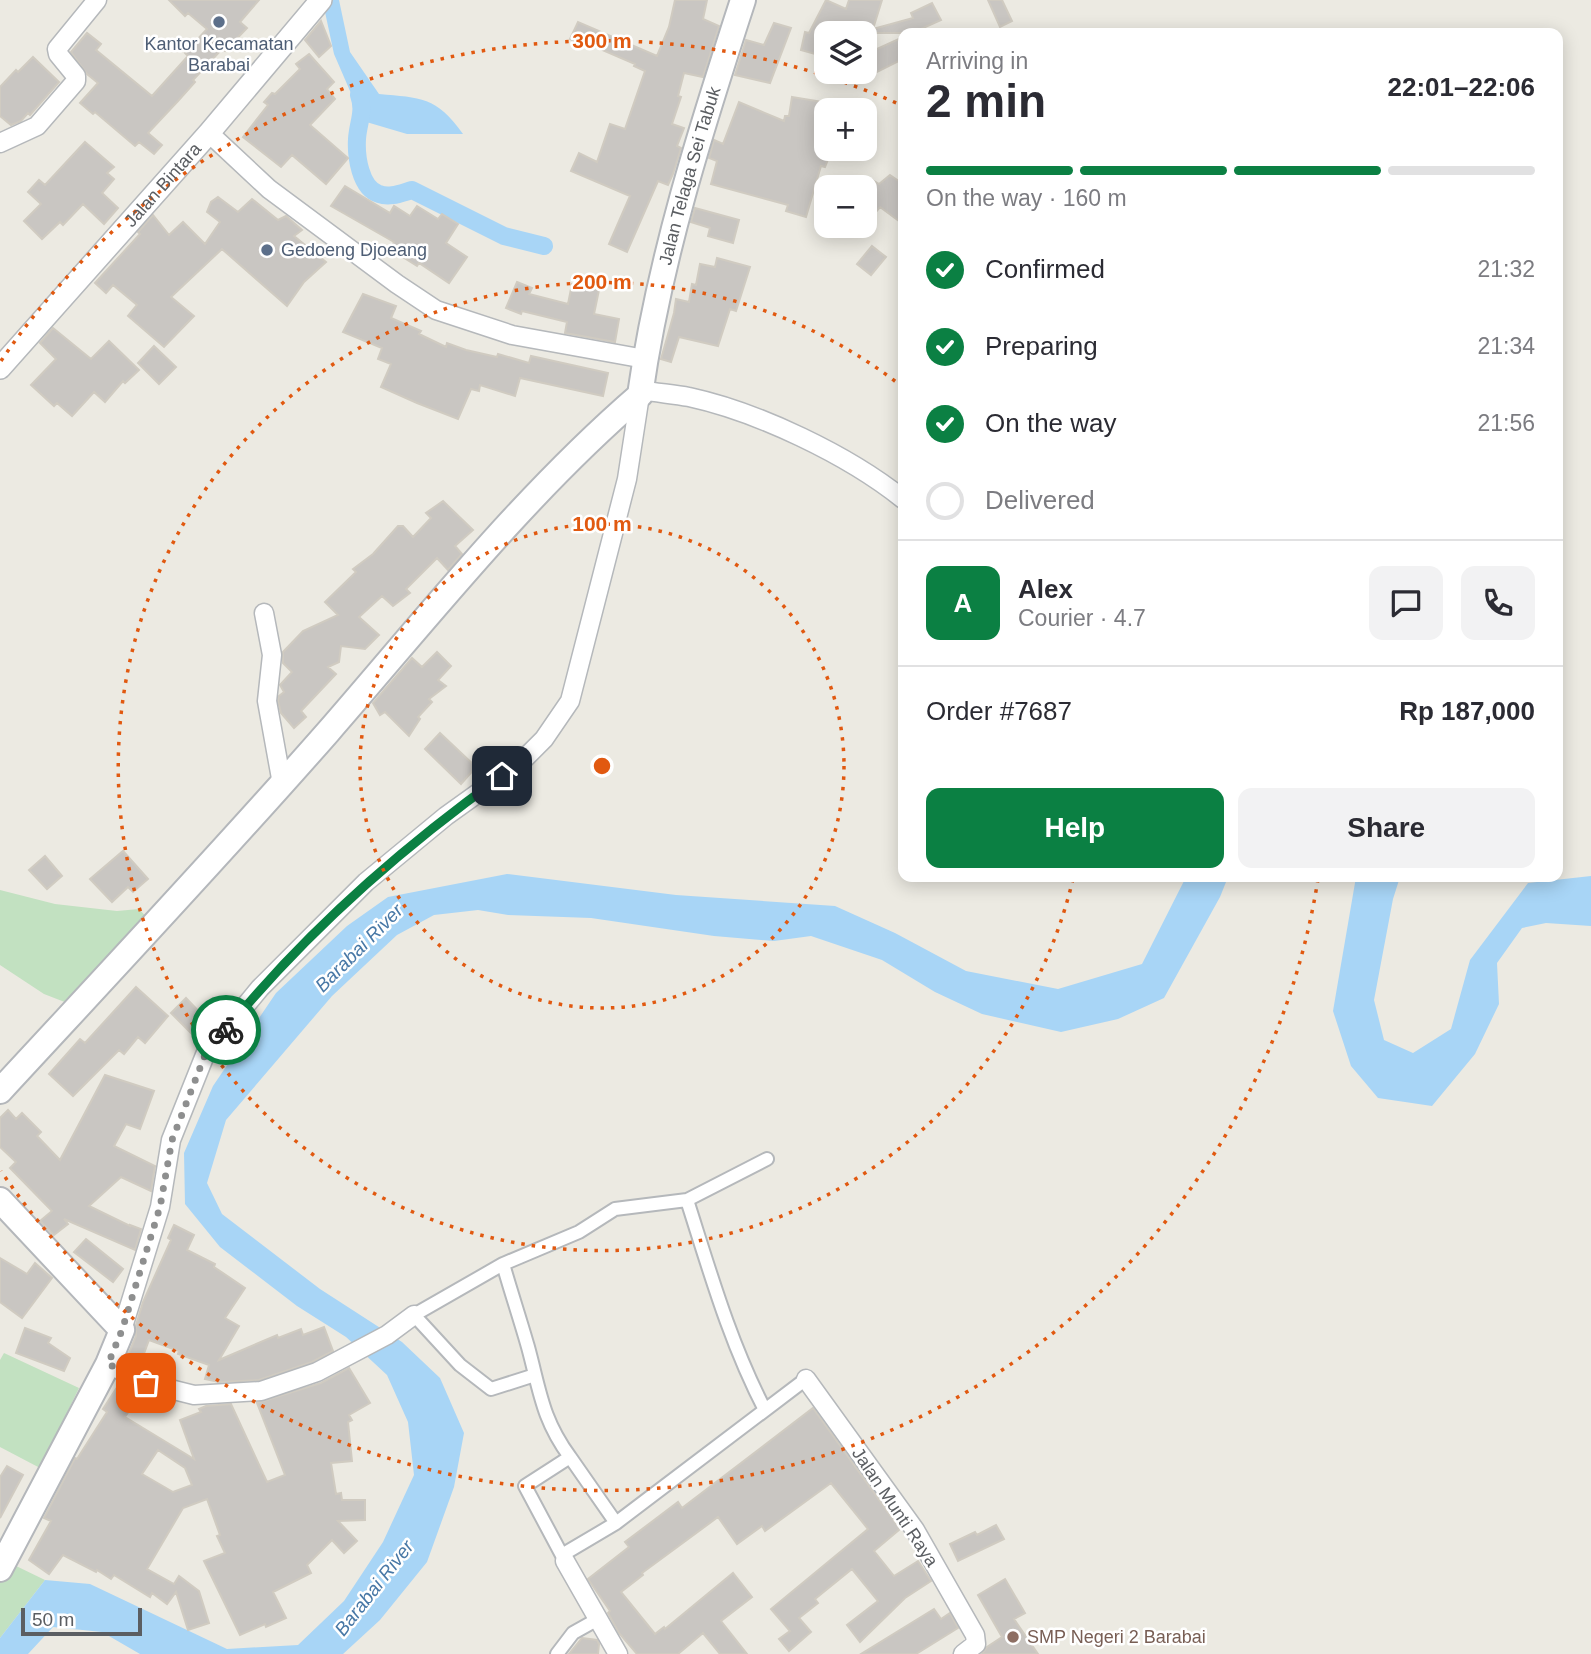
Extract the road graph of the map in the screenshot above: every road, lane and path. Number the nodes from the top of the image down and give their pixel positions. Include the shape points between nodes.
1 (97, 0) edge
2 (743, 0) edge
3 (318, 4) edge
4 (209, 133) junction
5 (0, 143) edge
6 (645, 359) junction
7 (0, 368) edge
8 (640, 393) junction
9 (898, 495) edge
10 (264, 613) dead end
11 (282, 784) junction
12 (0, 1091) edge
13 (767, 1159) dead end
14 (0, 1200) edge
15 (687, 1200) junction
16 (503, 1264) junction
17 (414, 1315) junction
18 (122, 1330) junction
19 (108, 1364) junction
20 (535, 1375) junction
21 (806, 1379) joint
22 (765, 1410) junction
23 (570, 1457) junction
24 (616, 1523) junction
25 (563, 1558) junction
26 (0, 1569) edge
27 (598, 1619) junction
28 (556, 1654) edge
29 (618, 1654) edge
30 (963, 1654) edge

1 - 5 street via 57,49 76,82 37,126
2 - 6 main road, Jalan Telaga Sei Tabuk via 703,125 654,307
3 - 4 street, Jalan Bintara
4 - 6 street via 269,189 436,310 512,335
4 - 7 street, Jalan Bintara
6 - 8 main road, Jalan Telaga Sei Tabuk
8 - 9 street via 689,397 757,418 806,440
8 - 11 main road via 543,486
8 - 18 street via 627,479 570,701 544,739 520,762 366,882 260,988 205,1055 172,1140 160,1207
10 - 11 street via 272,655 267,701
11 - 12 main road
13 - 15 street
14 - 18 main road
15 - 16 street via 615,1209 579,1232
15 - 22 street via 724,1319 744,1372
16 - 17 street
16 - 20 street
17 - 19 street via 387,1335 317,1372 261,1391 194,1395 146,1383
17 - 20 street via 460,1365 491,1389
18 - 19 main road
19 - 26 main road
20 - 23 street via 546,1416
21 - 22 street
21 - 30 street, Jalan Munti Raya via 915,1530 975,1635 973,1647
22 - 24 street
23 - 24 street
23 - 25 street via 524,1486
24 - 25 street
25 - 27 street
27 - 28 street via 573,1633
27 - 29 street

